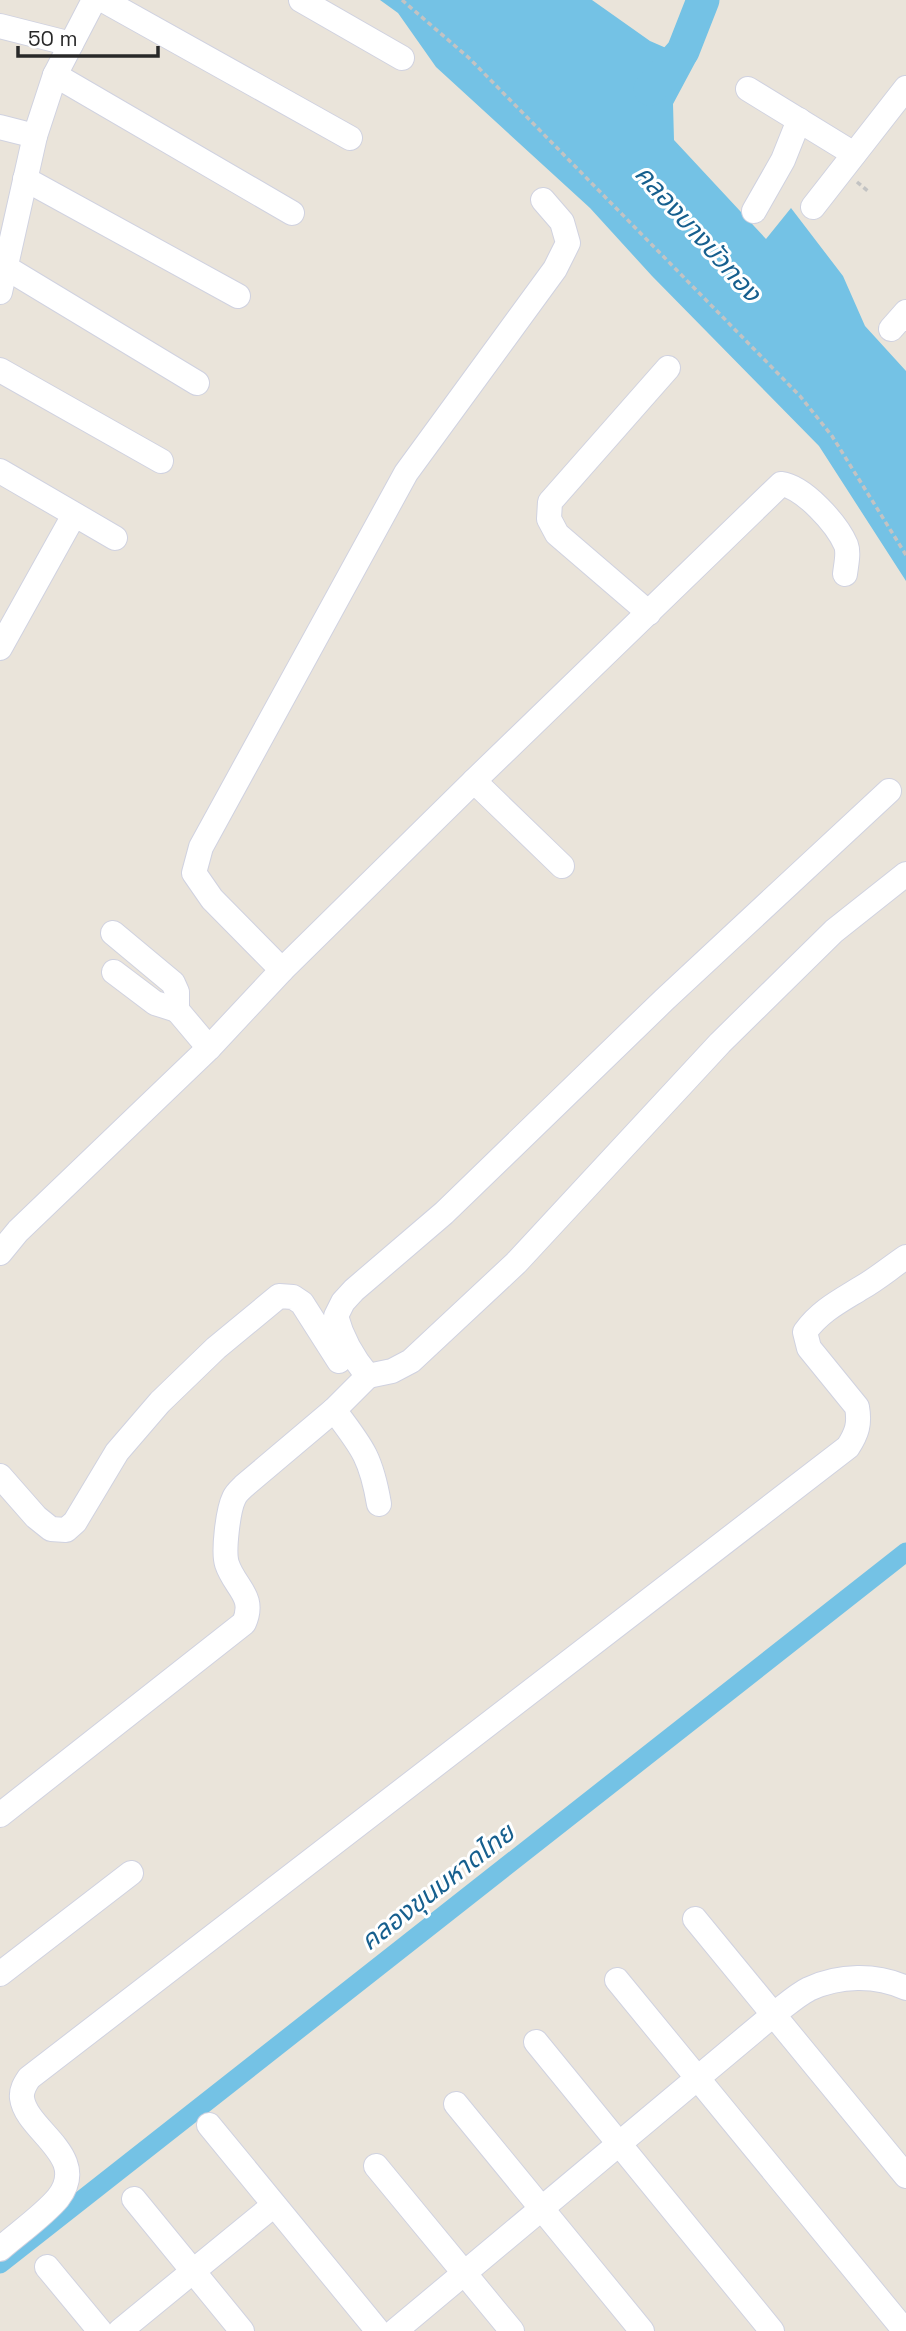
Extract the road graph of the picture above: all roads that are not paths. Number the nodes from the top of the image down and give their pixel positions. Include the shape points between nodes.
1 (94, 0) edge
2 (103, 0) edge
3 (301, 0) edge
4 (0, 26) edge
5 (71, 44) junction
6 (402, 58) dead end
7 (55, 75) junction
8 (748, 89) dead end
9 (901, 104) edge
10 (799, 120) junction
11 (0, 127) edge
12 (35, 136) junction
13 (350, 138) dead end
14 (854, 154) junction
15 (25, 179) junction
16 (543, 200) dead end
17 (813, 207) dead end
18 (754, 211) dead end
19 (292, 212) dead end
20 (6, 229) edge
21 (5, 267) junction
22 (0, 292) edge
23 (238, 296) dead end
24 (668, 368) dead end
25 (0, 370) edge
26 (197, 383) dead end
27 (161, 461) dead end
28 (0, 471) edge
29 (74, 515) junction
30 (115, 538) dead end
31 (845, 573) dead end
32 (649, 612) junction
33 (0, 648) edge
34 (474, 780) junction
35 (889, 791) dead end
36 (562, 866) dead end
37 (906, 874) edge
38 (113, 933) dead end
39 (282, 970) junction
40 (114, 972) dead end
41 (177, 1010) junction
42 (209, 1048) junction
43 (0, 1252) edge
44 (906, 1256) edge
45 (362, 1382) junction
46 (334, 1410) junction
47 (0, 1476) edge
48 (379, 1504) dead end
49 (0, 1815) edge
50 (131, 1873) dead end
51 (695, 1919) dead end
52 (0, 1974) edge
53 (617, 1980) dead end
54 (906, 1988) edge
55 (773, 2015) junction
56 (536, 2042) dead end
57 (698, 2079) junction
58 (456, 2104) dead end
59 (209, 2125) dead end
60 (619, 2144) junction
61 (376, 2166) dead end
62 (906, 2176) edge
63 (134, 2199) dead end
64 (274, 2205) junction
65 (542, 2209) junction
66 (0, 2249) edge
67 (47, 2267) dead end
68 (193, 2272) junction
69 (464, 2273) junction
70 (100, 2331) edge
71 (120, 2331) edge
72 (242, 2331) edge
73 (378, 2331) edge
74 (395, 2331) edge
75 (512, 2331) edge
76 (642, 2331) edge
77 (772, 2331) edge
78 (905, 2331) edge

1 - 5 street
2 - 13 street
3 - 6 street
4 - 5 street
5 - 7 street
7 - 12 street
7 - 19 street
8 - 10 street
9 - 14 street
10 - 14 street
10 - 18 street
11 - 12 street
12 - 15 street
14 - 17 street
15 - 20 street
15 - 23 street
16 - 39 street via 562,222 568,243 555,269 406,473 201,847 194,873 212,899
20 - 21 street
21 - 22 street
21 - 26 street
24 - 32 street via 550,502 549,519 557,534
25 - 27 street
28 - 29 street
29 - 30 street
29 - 33 street
31 - 32 street via 847,547 828,519 797,488 781,484
32 - 34 street
34 - 36 street
34 - 39 street
35 - 45 street via 444,1213 343,1302 336,1316 340,1334
37 - 45 street via 834,931 720,1043 507,1272 411,1361
38 - 41 street via 173,984
39 - 42 street
40 - 41 street via 155,1003
41 - 42 street
42 - 43 street
44 - 66 street via 814,1319 805,1332 809,1348 857,1407 857,1432 848,1447 29,2078 22,2099 62,2155 67,2169 65,2184 58,2198
45 - 46 street
45 - 47 street via 302,1303 279,1296 160,1402 117,1452 66,1530 51,1529 36,1517
46 - 48 street via 364,1449
46 - 49 street via 235,1495 225,1559 248,1600 244,1623
50 - 52 street
51 - 55 street
53 - 57 street
54 - 55 street via 859,1977 832,1981 808,1989
55 - 57 street
55 - 62 street
56 - 60 street
57 - 60 street
57 - 78 street
58 - 65 street
59 - 64 street
60 - 65 street
60 - 77 street
61 - 69 street
63 - 68 street
64 - 68 street
64 - 73 street
65 - 69 street
65 - 76 street
67 - 70 street
68 - 71 street
68 - 72 street
69 - 74 street
69 - 75 street

